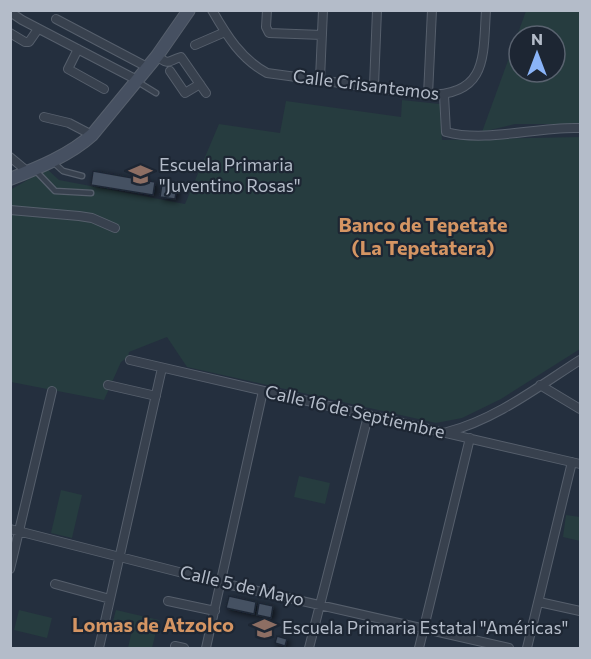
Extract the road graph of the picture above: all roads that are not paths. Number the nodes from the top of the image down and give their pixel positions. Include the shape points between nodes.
1 (189, 10) edge
2 (212, 10) edge
3 (267, 10) edge
4 (323, 10) edge
5 (377, 10) edge
6 (432, 10) edge
7 (486, 10) edge
8 (10, 12) edge
9 (56, 19) dead end
10 (38, 28) junction
11 (225, 32) junction
12 (10, 33) edge
13 (322, 35) junction
14 (195, 45) dead end
15 (78, 49) junction
16 (157, 56) junction
17 (147, 67) junction
18 (170, 71) dead end
19 (320, 79) junction
20 (137, 80) junction
21 (200, 84) junction
22 (374, 86) junction
23 (104, 89) dead end
24 (156, 93) dead end
25 (206, 93) dead end
26 (428, 95) junction
27 (444, 95) junction
28 (44, 117) dead end
29 (580, 128) edge
30 (92, 135) junction
31 (10, 158) edge
32 (51, 160) junction
33 (31, 171) junction
34 (82, 176) dead end
35 (10, 179) edge
36 (91, 194) dead end
37 (10, 210) edge
38 (115, 228) dead end
39 (130, 360) dead end
40 (580, 360) edge
41 (162, 368) junction
42 (108, 384) dead end
43 (540, 385) junction
44 (52, 391) dead end
45 (263, 391) junction
46 (156, 396) junction
47 (580, 409) edge
48 (368, 416) junction
49 (442, 432) junction
50 (470, 438) junction
51 (576, 463) edge
52 (15, 530) edge
53 (121, 556) junction
54 (10, 569) edge
55 (222, 582) junction
56 (55, 584) dead end
57 (110, 599) junction
58 (168, 601) dead end
59 (538, 602) junction
60 (320, 605) junction
61 (215, 611) junction
62 (580, 611) edge
63 (423, 629) junction
64 (99, 648) edge
65 (206, 648) edge
66 (309, 648) edge
67 (419, 648) edge
68 (509, 648) edge
69 (527, 648) edge

1 - 16 main road
2 - 11 street, Calle Crisantemos
3 - 13 street via 269,33
4 - 13 street
5 - 22 street
6 - 26 street
7 - 27 street, Calle Crisantemos via 483,55 475,77 455,93
8 - 10 street
9 - 17 street
10 - 12 street via 29,42
10 - 15 street
11 - 14 street
11 - 19 street, Calle Crisantemos via 243,56 267,73
13 - 19 street
15 - 20 street
15 - 23 street via 68,69
16 - 17 main road
16 - 21 street via 165,63 181,57
17 - 20 main road
18 - 21 street via 185,93
19 - 22 street, Calle Crisantemos
20 - 24 lane
20 - 30 main road
21 - 25 street
22 - 26 street, Calle Crisantemos
26 - 27 street, Calle Crisantemos
27 - 29 street via 446,132 494,135
28 - 30 street via 69,123
30 - 32 main road
31 - 33 street
32 - 33 main road
32 - 34 lane via 63,171
33 - 35 main road
33 - 36 lane via 55,191
37 - 38 street via 92,218
39 - 41 street, Calle 16 de Septiembre
40 - 43 street
41 - 45 street, Calle 16 de Septiembre
41 - 46 street
42 - 46 street
43 - 47 street
43 - 49 street via 496,412
44 - 52 street
45 - 48 street, Calle 16 de Septiembre
45 - 55 street
46 - 53 street
48 - 49 street, Calle 16 de Septiembre
48 - 60 street
49 - 50 street, Calle 16 de Septiembre
50 - 51 street, Calle 16 de Septiembre
50 - 63 street
51 - 59 street
52 - 53 street, Calle 5 de Mayo
52 - 54 street
53 - 55 street, Calle 5 de Mayo
53 - 57 street
55 - 60 street, Calle 5 de Mayo
55 - 61 street
56 - 57 street
57 - 64 street
58 - 61 street
59 - 62 street
59 - 69 street
60 - 63 street, Calle 5 de Mayo
60 - 66 street
61 - 65 street
63 - 67 street
63 - 68 street, Calle 5 de Mayo

